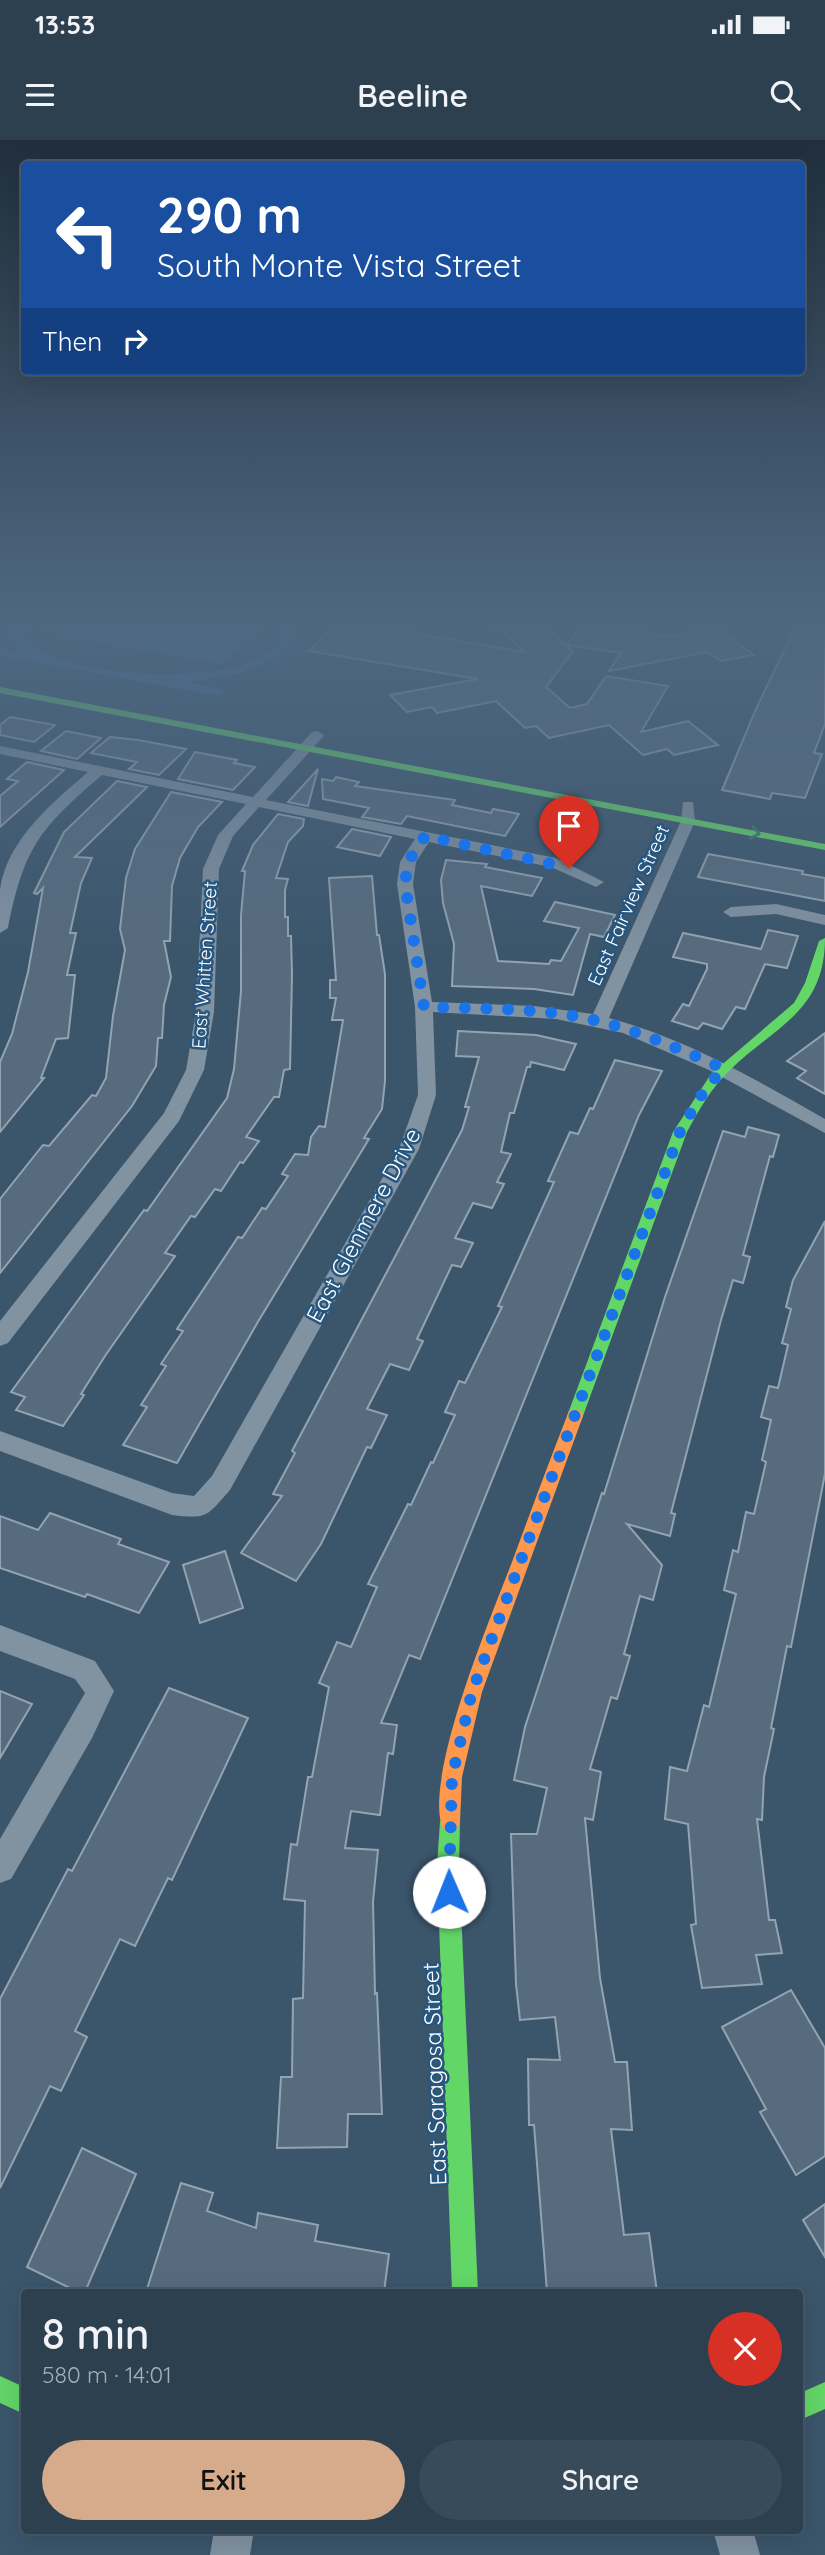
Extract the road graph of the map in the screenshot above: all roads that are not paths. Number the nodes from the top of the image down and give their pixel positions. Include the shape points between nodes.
1 (261, 734) edge
2 (271, 734) edge
3 (311, 742) junction
4 (0, 750) edge
5 (98, 771) junction
6 (255, 802) junction
7 (688, 813) junction
8 (774, 821) dead end
9 (425, 836) junction
10 (825, 847) edge
11 (596, 882) dead end
12 (4, 895) edge
13 (731, 912) dead end
14 (825, 920) edge
15 (0, 928) edge
16 (825, 941) edge
17 (424, 1007) junction
18 (599, 1021) junction
19 (723, 1068) junction
20 (825, 1127) edge
21 (0, 1337) edge
22 (0, 1441) edge
23 (0, 1638) edge
24 (0, 1868) edge
25 (466, 2289) edge
26 (0, 2389) edge
27 (825, 2395) edge
28 (21, 2399) edge
29 (803, 2405) edge
30 (233, 2534) edge
31 (734, 2534) edge
32 (230, 2555) edge
33 (740, 2555) edge

1 - 3 main road
2 - 3 main road
3 - 6 street, East Whitten Street
3 - 7 main road
4 - 5 street
5 - 6 street
5 - 12 street via 52,810 27,843
6 - 9 street
6 - 21 street, East Whitten Street via 226,835 211,869 205,1012 195,1070 172,1116
7 - 8 main road
7 -> 10 main road
7 - 18 street, East Fairview Street
9 - 11 street via 556,863
9 - 17 street, East Glenmere Drive via 408,862 405,884
12 - 15 street
13 - 14 street via 776,909
16 - 19 main road, East Saragosa Street via 802,1001
17 - 18 street via 551,1013
17 - 22 street, East Glenmere Drive via 427,1095 409,1149 221,1483 199,1507 172,1504
18 - 19 street via 646,1035
19 - 20 street
19 - 25 main road, East Saragosa Street via 680,1132 472,1692 452,1777 448,1865
23 - 24 street via 85,1670 100,1691
26 - 28 main road
27 - 29 main road
30 - 32 street
31 - 33 street

